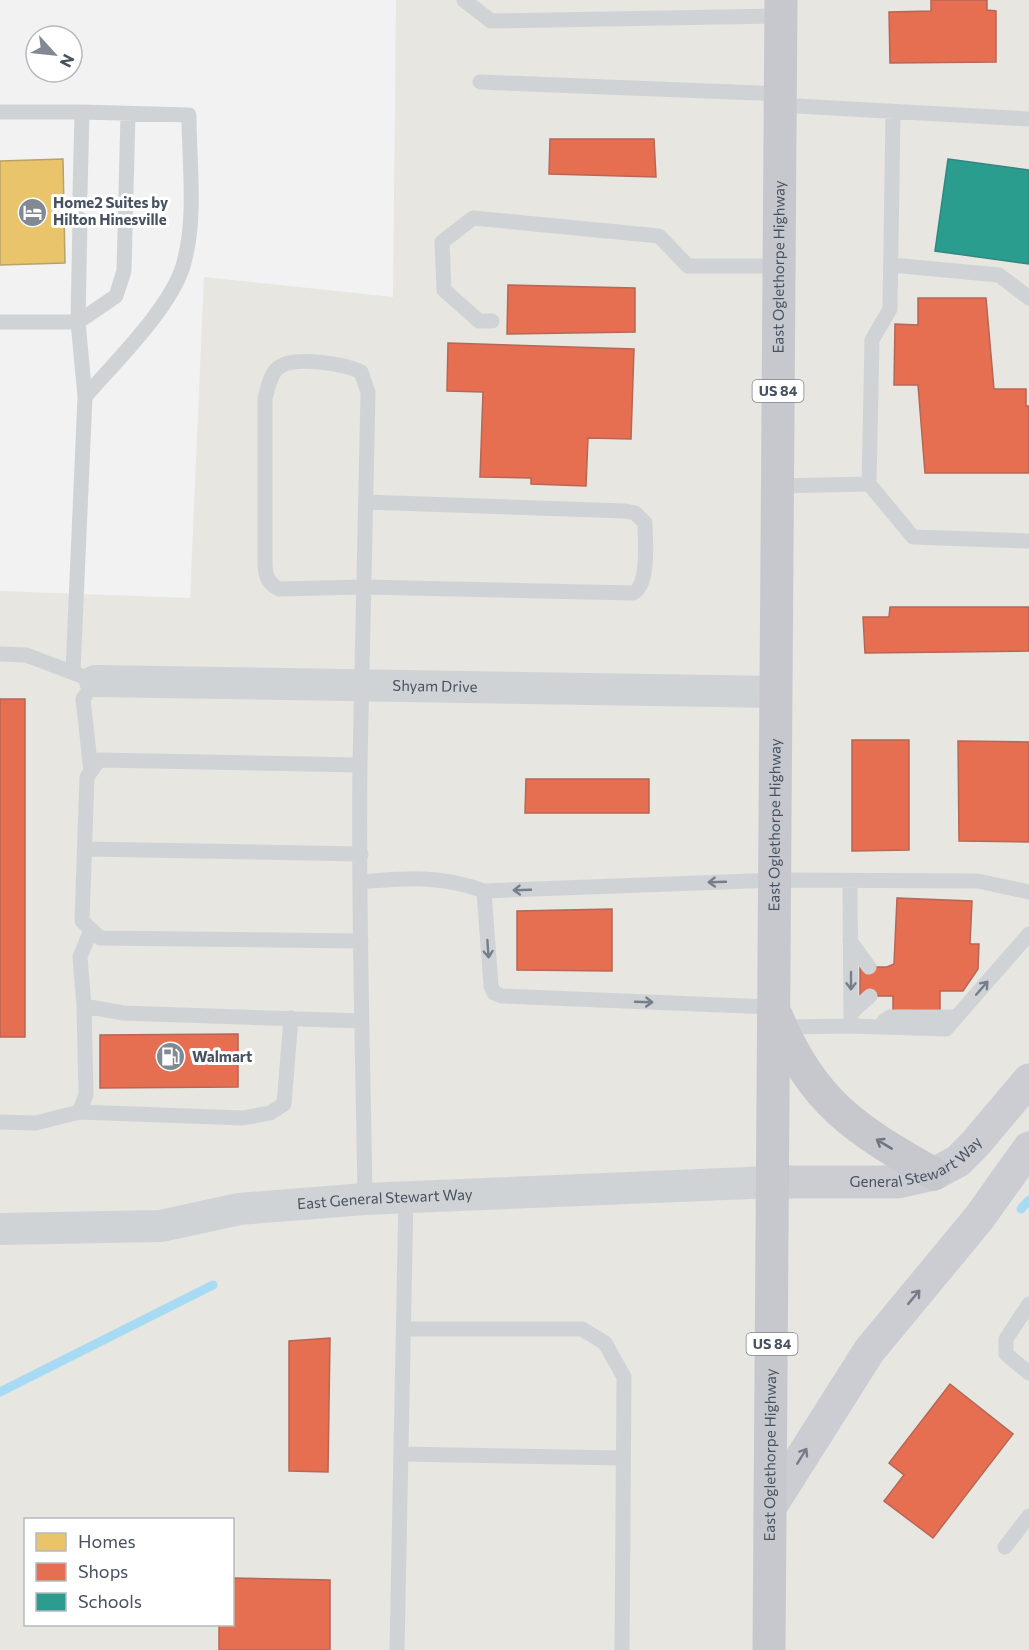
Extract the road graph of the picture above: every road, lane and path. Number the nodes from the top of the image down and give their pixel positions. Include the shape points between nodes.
1 (464, 0) edge
2 (781, 8) edge
3 (480, 82) dead end
4 (780, 100) junction
5 (0, 112) edge
6 (81, 112) junction
7 (893, 112) junction
8 (128, 114) junction
9 (1029, 119) edge
10 (80, 194) dead end
11 (80, 219) dead end
12 (891, 265) junction
13 (779, 266) junction
14 (1029, 298) edge
15 (492, 321) dead end
16 (0, 322) edge
17 (78, 322) junction
18 (85, 397) junction
19 (869, 484) junction
20 (777, 486) junction
21 (366, 502) junction
22 (1029, 541) edge
23 (364, 587) junction
24 (0, 654) edge
25 (84, 676) junction
26 (363, 685) junction
27 (775, 692) junction
28 (360, 765) junction
29 (92, 771) junction
30 (85, 849) junction
31 (361, 854) junction
32 (775, 880) junction
33 (850, 881) junction
34 (361, 882) junction
35 (484, 891) junction
36 (1029, 892) edge
37 (91, 930) junction
38 (1029, 934) edge
39 (850, 941) junction
40 (361, 942) junction
41 (869, 967) dead end
42 (870, 996) dead end
43 (84, 1006) junction
44 (777, 1017) junction
45 (291, 1018) junction
46 (851, 1020) junction
47 (362, 1021) junction
48 (1029, 1080) edge
49 (79, 1112) junction
50 (0, 1122) edge
51 (1029, 1148) edge
52 (934, 1174) junction
53 (773, 1182) junction
54 (406, 1197) junction
55 (365, 1199) junction
56 (0, 1229) edge
57 (1029, 1304) edge
58 (404, 1329) junction
59 (1029, 1373) edge
60 (401, 1455) junction
61 (623, 1458) junction
62 (771, 1506) junction
63 (1029, 1516) edge
64 (1005, 1546) dead end
65 (397, 1650) edge
66 (622, 1650) edge
67 (769, 1650) edge

1 - 2 lane via 491,21
2 - 4 highway, East Oglethorpe Highway / US 84
3 - 4 lane
4 - 7 lane
4 - 13 highway, East Oglethorpe Highway / US 84
5 - 6 lane
6 - 8 lane
6 - 10 lane
7 - 9 lane
7 - 12 lane
8 - 17 lane via 124,271 116,296
8 - 18 lane via 189,116 190,224 183,266 171,291
11 - 17 lane
12 - 14 lane via 999,274
12 - 19 lane via 890,309 873,340
13 - 15 lane via 688,266 659,236 473,218 442,242 444,290 480,321
13 - 20 highway, East Oglethorpe Highway / US 84
16 - 17 lane
17 - 18 lane
18 - 25 lane
19 - 20 lane
19 - 22 lane via 913,537
20 - 27 highway, East Oglethorpe Highway / US 84
21 - 23 lane
21 - 23 lane via 368,392 361,372 337,363 288,363 277,368 266,398 265,575 279,589
21 - 23 lane via 635,513 645,523 644,580 633,593
23 - 26 lane
24 - 25 lane via 26,655
25 - 26 street, Shyam Drive
25 - 29 lane
26 - 27 street, Shyam Drive
26 - 28 lane
27 - 32 highway, East Oglethorpe Highway / US 84
28 - 29 lane via 99,760
28 - 31 lane
29 - 30 lane via 87,777
30 - 31 lane
30 - 37 lane via 82,921
31 - 34 lane
32 - 33 lane
32 -> 35 lane
32 - 44 highway, East Oglethorpe Highway / US 84
33 - 36 lane via 978,881
33 - 39 lane
34 - 35 lane via 446,879
34 - 40 lane
35 -> 44 lane via 494,993
37 - 40 lane via 100,938
37 - 43 lane via 80,957
46 -> 38 lane via 876,1027 946,1029
39 - 41 lane
39 -> 46 lane
40 - 47 lane
42 - 46 lane
43 - 45 lane via 123,1013
43 - 49 lane via 86,1095
44 - 46 lane
52 -> 44 highway via 852,1124 826,1100 807,1078
44 - 53 highway, East Oglethorpe Highway / US 84
45 - 47 lane
45 - 49 lane via 284,1104 270,1113 243,1118
47 - 55 lane
48 - 52 main road, General Stewart Way via 958,1161
49 - 50 lane via 36,1123
62 -> 51 main road via 869,1350 979,1218
52 - 53 main road, General Stewart Way via 898,1182
53 - 54 street, East General Stewart Way
53 - 62 highway, East Oglethorpe Highway / US 84
54 - 55 street, East General Stewart Way
54 - 58 lane
55 - 56 street, East General Stewart Way via 239,1209 161,1226
57 - 59 lane via 1006,1339 1006,1354
58 - 60 lane
58 - 61 lane via 582,1329 604,1343 624,1377
60 - 61 lane
60 - 65 lane
61 - 66 lane
62 - 67 highway, East Oglethorpe Highway / US 84
63 - 64 lane

